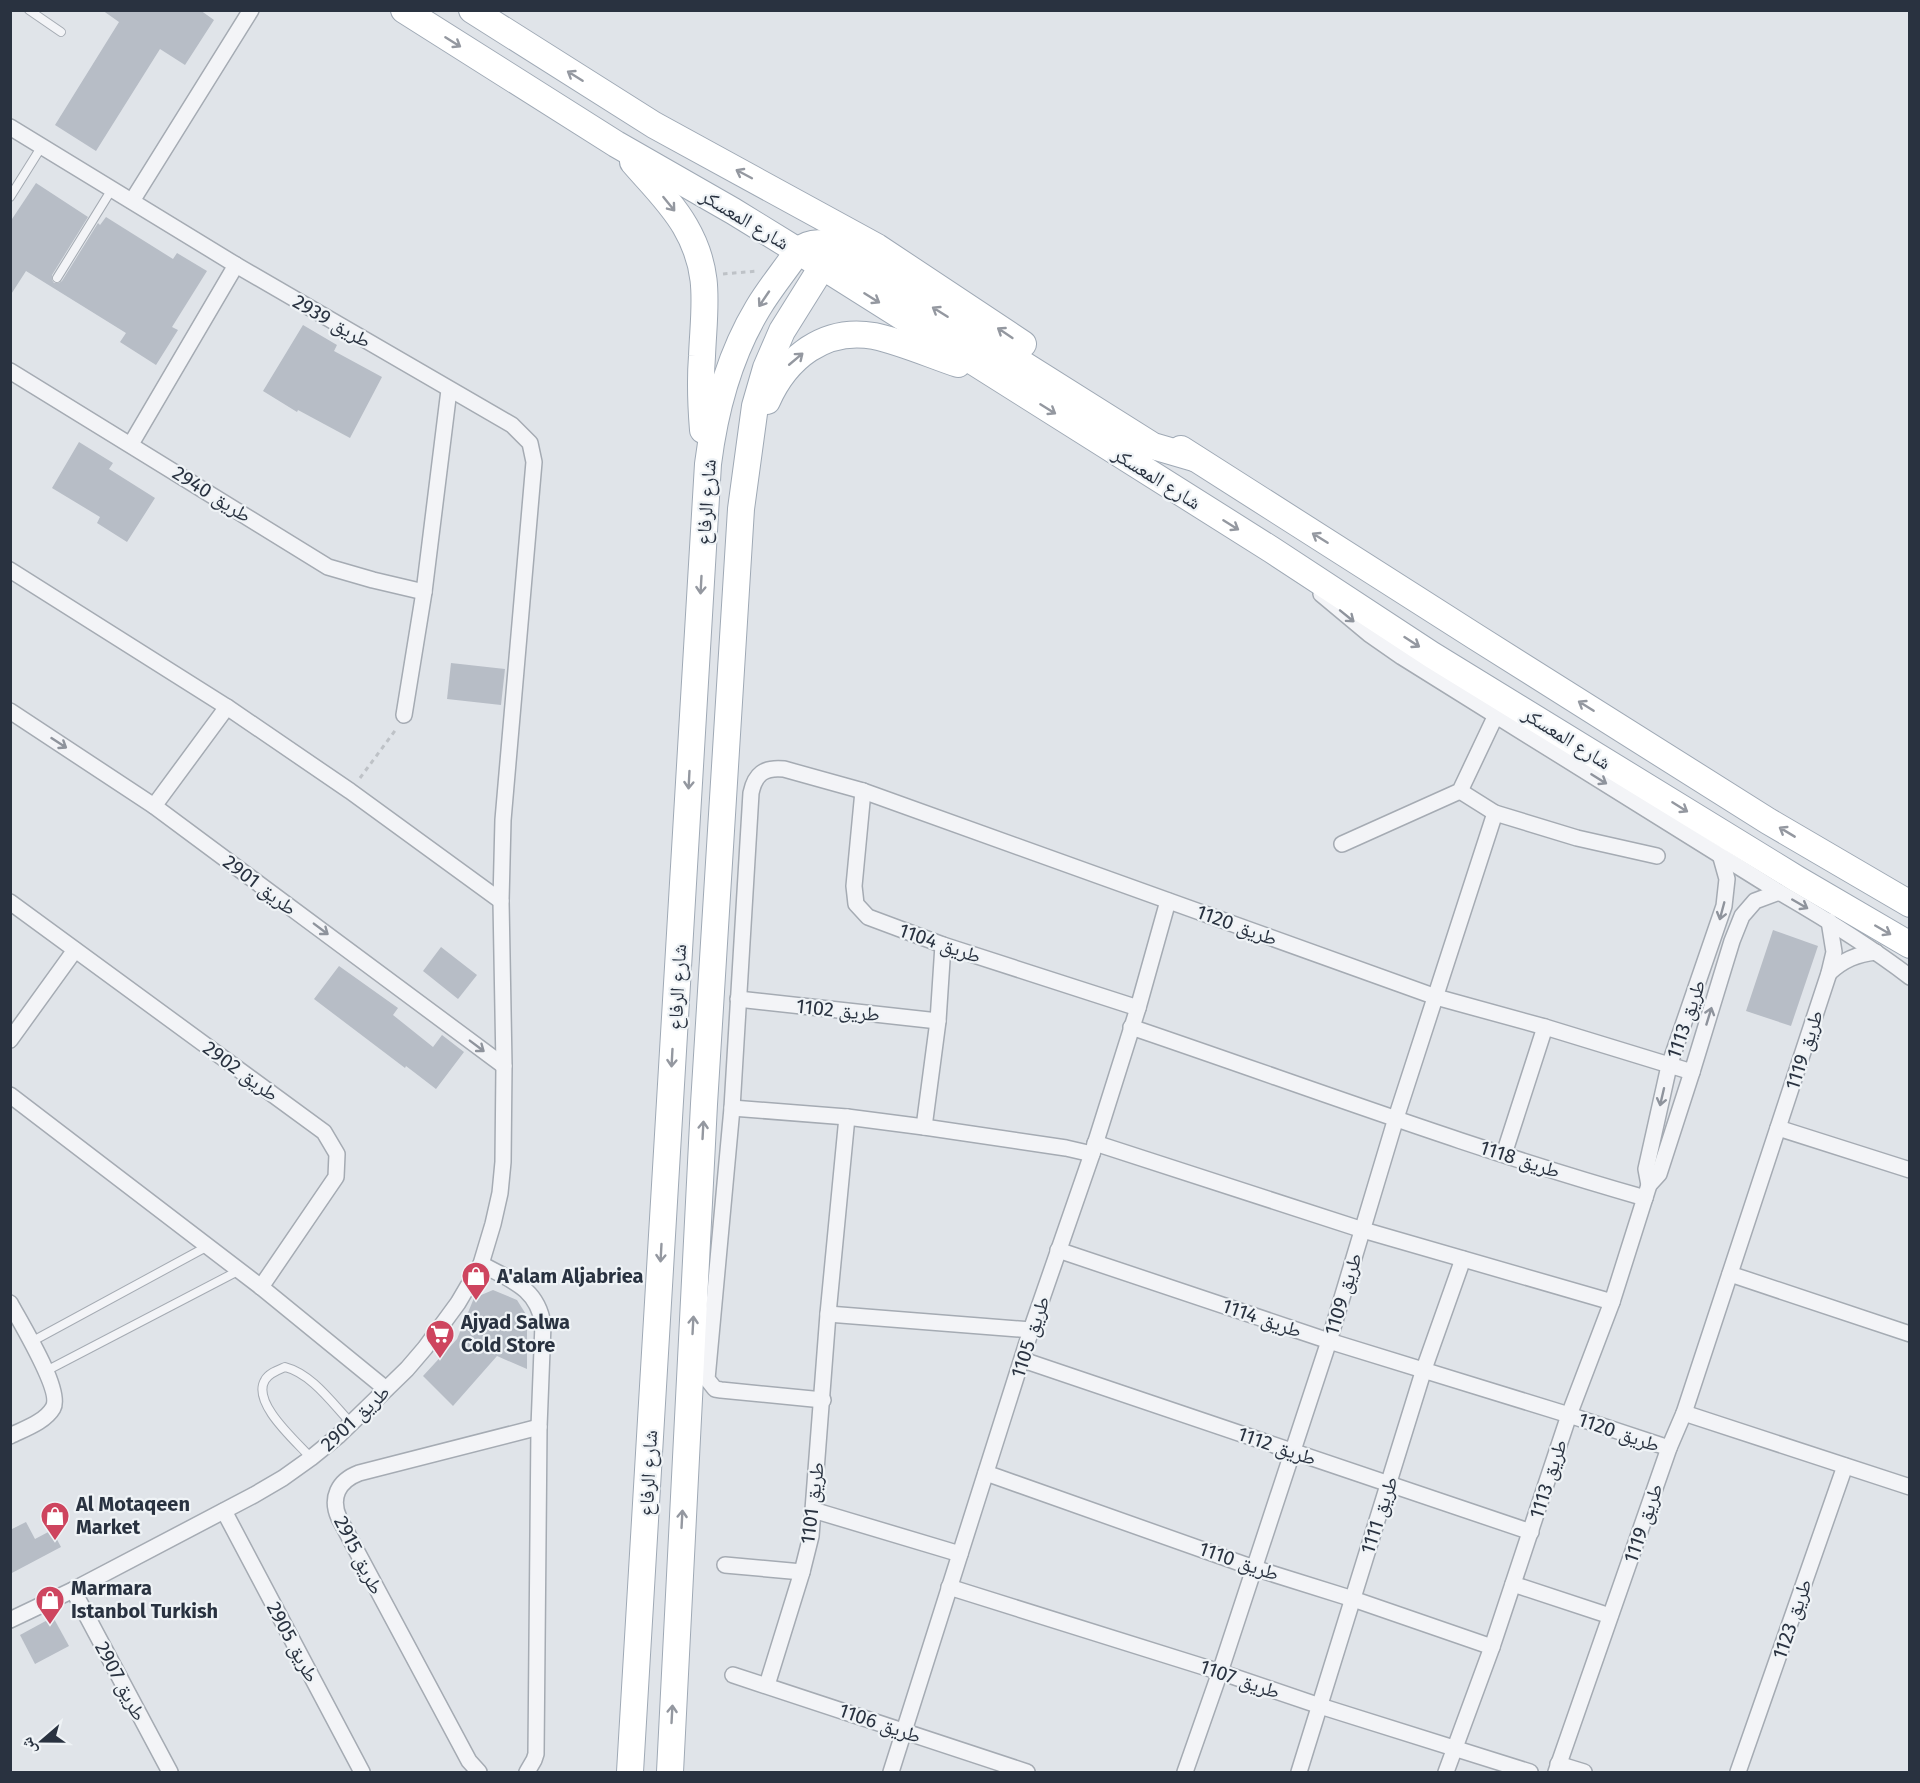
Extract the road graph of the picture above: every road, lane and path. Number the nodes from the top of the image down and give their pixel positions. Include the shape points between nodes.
1 (29, 10) edge
2 (251, 10) edge
3 (404, 10) edge
4 (472, 10) edge
5 (61, 32) dead end
6 (10, 127) edge
7 (616, 144) junction
8 (42, 146) junction
9 (111, 189) junction
10 (10, 197) edge
11 (132, 201) junction
12 (795, 201) junction
13 (822, 242) junction
14 (798, 251) junction
15 (236, 265) junction
16 (822, 267) junction
17 (57, 278) dead end
18 (12, 374) edge
19 (999, 378) junction
20 (449, 390) junction
21 (530, 443) joint
22 (132, 444) junction
23 (750, 446) junction
24 (1194, 458) junction
25 (708, 464) junction
26 (1272, 550) junction
27 (10, 570) edge
28 (424, 592) junction
29 (227, 707) junction
30 (10, 711) edge
31 (404, 715) joint
32 (1496, 715) junction
33 (350, 791) junction
34 (863, 791) junction
35 (1460, 791) junction
36 (153, 806) junction
37 (1495, 813) junction
38 (1342, 844) dead end
39 (1720, 854) junction
40 (1657, 856) dead end
41 (1779, 892) junction
42 (501, 901) junction
43 (1168, 901) junction
44 (10, 902) edge
45 (1910, 904) edge
46 (1829, 921) junction
47 (943, 945) junction
48 (1910, 945) edge
49 (75, 950) junction
50 (1876, 952) junction
51 (1829, 973) junction
52 (1910, 977) edge
53 (1436, 997) junction
54 (738, 999) junction
55 (1138, 1008) junction
56 (938, 1021) junction
57 (1131, 1027) junction
58 (1545, 1027) junction
59 (10, 1040) edge
60 (504, 1066) junction
61 (1669, 1066) junction
62 (1692, 1072) junction
63 (10, 1095) edge
64 (732, 1108) junction
65 (847, 1117) junction
66 (1396, 1118) junction
67 (924, 1127) junction
68 (1778, 1128) junction
69 (1094, 1148) junction
70 (1504, 1154) junction
71 (1910, 1170) edge
72 (1647, 1191) junction
73 (1363, 1230) junction
74 (208, 1246) junction
75 (1058, 1250) junction
76 (1463, 1259) junction
77 (481, 1264) junction
78 (238, 1271) junction
79 (1730, 1274) junction
80 (261, 1287) junction
81 (1612, 1302) junction
82 (10, 1303) edge
83 (828, 1314) junction
84 (1031, 1330) junction
85 (1910, 1334) edge
86 (1329, 1341) junction
87 (32, 1342) junction
88 (1023, 1360) junction
89 (1424, 1370) junction
90 (46, 1371) junction
91 (386, 1389) junction
92 (822, 1400) junction
93 (1684, 1413) junction
94 (1569, 1415) junction
95 (351, 1423) junction
96 (539, 1427) junction
97 (10, 1436) edge
98 (1669, 1448) junction
99 (1291, 1451) junction
100 (311, 1458) junction
101 (1845, 1466) junction
102 (986, 1473) junction
103 (1389, 1484) junction
104 (1910, 1487) edge
105 (813, 1509) junction
106 (224, 1511) junction
107 (1531, 1532) junction
108 (960, 1554) junction
109 (725, 1565) dead end
110 (1254, 1568) junction
111 (802, 1572) junction
112 (1513, 1584) junction
113 (949, 1587) junction
114 (73, 1590) junction
115 (1353, 1599) junction
116 (1610, 1616) junction
117 (11, 1618) edge
118 (1492, 1647) junction
119 (1220, 1672) junction
120 (733, 1675) dead end
121 (767, 1685) junction
122 (1320, 1707) junction
123 (903, 1731) junction
124 (1455, 1749) junction
125 (1557, 1768) edge
126 (170, 1773) edge
127 (362, 1773) edge
128 (478, 1773) edge
129 (527, 1773) edge
130 (630, 1773) edge
131 (670, 1773) edge
132 (891, 1773) edge
133 (1027, 1773) edge
134 (1185, 1773) edge
135 (1299, 1773) edge
136 (1446, 1773) edge
137 (1530, 1773) edge
138 (1584, 1773) edge
139 (1738, 1773) edge

1 - 5 lane
2 - 11 street
3 -> 7 main road, شارع المعسكر
12 -> 4 main road, شارع المعسكر via 654,125
6 - 8 street, طريق 2939
7 - 14 main road, شارع المعسكر
7 -> 25 main road via 676,213 699,259 705,293 701,384
8 - 9 street, طريق 2939
8 - 10 lane
9 - 11 street, طريق 2939
9 - 17 lane
11 - 15 street, طريق 2939
12 - 13 main road via 816,224
24 -> 12 main road, شارع المعسكر via 877,247
13 - 14 main road via 806,244
13 - 16 main road
24 -> 13 main road via 1153,446 861,262
14 - 16 main road, شارع المعسكر
14 -> 25 main road, شارع الرفاع via 759,307 729,366 719,398
15 - 20 street, طريق 2939
15 - 22 street
16 -> 19 main road, شارع المعسكر
16 - 23 main road, شارع الرفاع via 782,331 766,368 755,406
18 - 22 street, طريق 2940
23 -> 19 main road via 779,377 802,354 831,339 857,335 884,339
19 -> 26 main road, شارع المعسكر
20 - 21 street, طريق 2939 via 512,425
20 - 28 street
21 - 42 street, طريق 2901 via 534,462 502,820
22 - 28 street, طريق 2940 via 328,567
131 -> 23 main road, شارع الرفاع via 704,1104 741,509
45 -> 24 main road, شارع المعسكر via 1738,802
25 -> 130 main road, شارع الرفاع
26 -> 32 street via 1370,634
26 -> 48 main road, شارع المعسكر via 1441,660
27 - 29 street
28 - 31 street
29 - 33 street
29 - 36 street
30 -> 36 street, طريق 2901
31 - 33 path
32 - 35 street
32 -> 39 street
33 - 42 street
34 - 43 street, طريق 1120
34 - 47 street, طريق 1104 via 854,886 856,904 868,917
34 - 54 street, طريق 1120 via 772,768 753,782
35 - 37 street
35 - 38 street
36 -> 60 street, طريق 2901
37 - 40 street via 1576,838
37 - 53 street, طريق 1109
39 - 41 street
39 -> 61 street, طريق 1113 via 1726,879 1724,906
41 -> 46 street
62 -> 41 street, طريق 1113 via 1742,916 1755,901
42 - 60 street, طريق 2901
43 - 53 street, طريق 1120
43 - 55 street, طريق 1105
44 - 49 street, طريق 2902
46 - 50 street
46 - 51 street, طريق 1119 via 1834,952
47 - 55 street, طريق 1104
47 - 56 street
49 - 59 street
49 - 80 street, طريق 2902 via 324,1132 337,1154 336,1177
50 - 51 street via 1846,960
50 - 52 street
51 - 68 street, طريق 1119
53 - 58 street, طريق 1120
53 - 66 street, طريق 1109
54 - 56 street, طريق 1102
54 - 64 street
55 - 57 street, طريق 1105
56 - 67 street
57 - 66 street, طريق 1118
57 - 69 street, طريق 1105
58 - 61 street, طريق 1120
58 - 70 street
60 - 77 street, طريق 2901 via 500,1194
61 - 62 street, طريق 1120
61 -> 72 street, طريق 1113 via 1646,1169
62 - 72 street, طريق 1113 via 1659,1174
63 - 74 street
64 - 65 street
64 - 92 street via 707,1379 715,1389
65 - 67 street
65 - 83 street, طريق 1101
66 - 70 street, طريق 1118
66 - 73 street, طريق 1109
67 - 69 street via 1066,1148
68 - 71 street
68 - 79 street, طريق 1119
69 - 73 street
69 - 75 street, طريق 1105
70 - 72 street, طريق 1118 via 1588,1182
72 - 81 street, طريق 1113
73 - 76 street
73 - 86 street, طريق 1109
74 - 78 street
74 - 87 lane
75 - 84 street, طريق 1105
75 - 86 street, طريق 1114
76 - 81 street
76 - 89 street, طريق 1111
77 - 91 street, طريق 2901 via 442,1326
77 - 96 street via 527,1290 539,1307 543,1332
78 - 80 street
78 - 90 lane
79 - 85 street
79 - 93 street, طريق 1119
80 - 91 street
81 - 94 street, طريق 1113
82 - 87 street
83 - 84 street
83 - 92 street, طريق 1101
84 - 88 street, طريق 1105
86 - 89 street, طريق 1114
86 - 99 street, طريق 1109
87 - 90 street
88 - 99 street, طريق 1112
88 - 102 street, طريق 1105
89 - 94 street, طريق 1114
89 - 103 street, طريق 1111
90 - 97 street via 54,1390 54,1407 42,1419
91 - 95 street, طريق 2901
92 - 105 street, طريق 1101
93 - 98 street, طريق 1119
93 - 101 street
94 - 98 street, طريق 1120
94 - 107 street, طريق 1113
95 - 100 street, طريق 2901
95 - 100 lane via 309,1379 295,1370 285,1367 266,1378 261,1390 264,1402
96 - 128 street, طريق 2915 via 351,1476 339,1487 334,1503
96 - 129 street via 536,1754
98 - 116 street, طريق 1119
99 - 103 street, طريق 1112
99 - 110 street, طريق 1109
100 - 106 street, طريق 2901 via 284,1478
101 - 104 street
101 - 139 street, طريق 1123
102 - 108 street, طريق 1105
102 - 110 street, طريق 1110
103 - 107 street, طريق 1112
103 - 115 street, طريق 1111
105 - 108 street
105 - 111 street, طريق 1101
106 - 114 street, طريق 2901
106 - 127 street, طريق 2905
107 - 112 street, طريق 1113
108 - 113 street, طريق 1105
109 - 111 street
110 - 115 street, طريق 1110
110 - 119 street, طريق 1109
111 - 121 street, طريق 1101
112 - 116 street
112 - 118 street, طريق 1113
113 - 119 street, طريق 1107
113 - 123 street, طريق 1105
114 - 117 street, طريق 2901
114 - 126 street, طريق 2907
115 - 118 street, طريق 1110
115 - 122 street, طريق 1111
116 - 125 street, طريق 1119
118 - 124 street, طريق 1113
119 - 122 street, طريق 1107
119 - 134 street, طريق 1109
120 - 121 street, طريق 1106
121 - 123 street, طريق 1106
122 - 124 street, طريق 1107
122 - 135 street, طريق 1111
123 - 132 street, طريق 1105
123 - 133 street, طريق 1106
124 - 136 street, طريق 1113
124 - 137 street, طريق 1107
125 - 138 street

